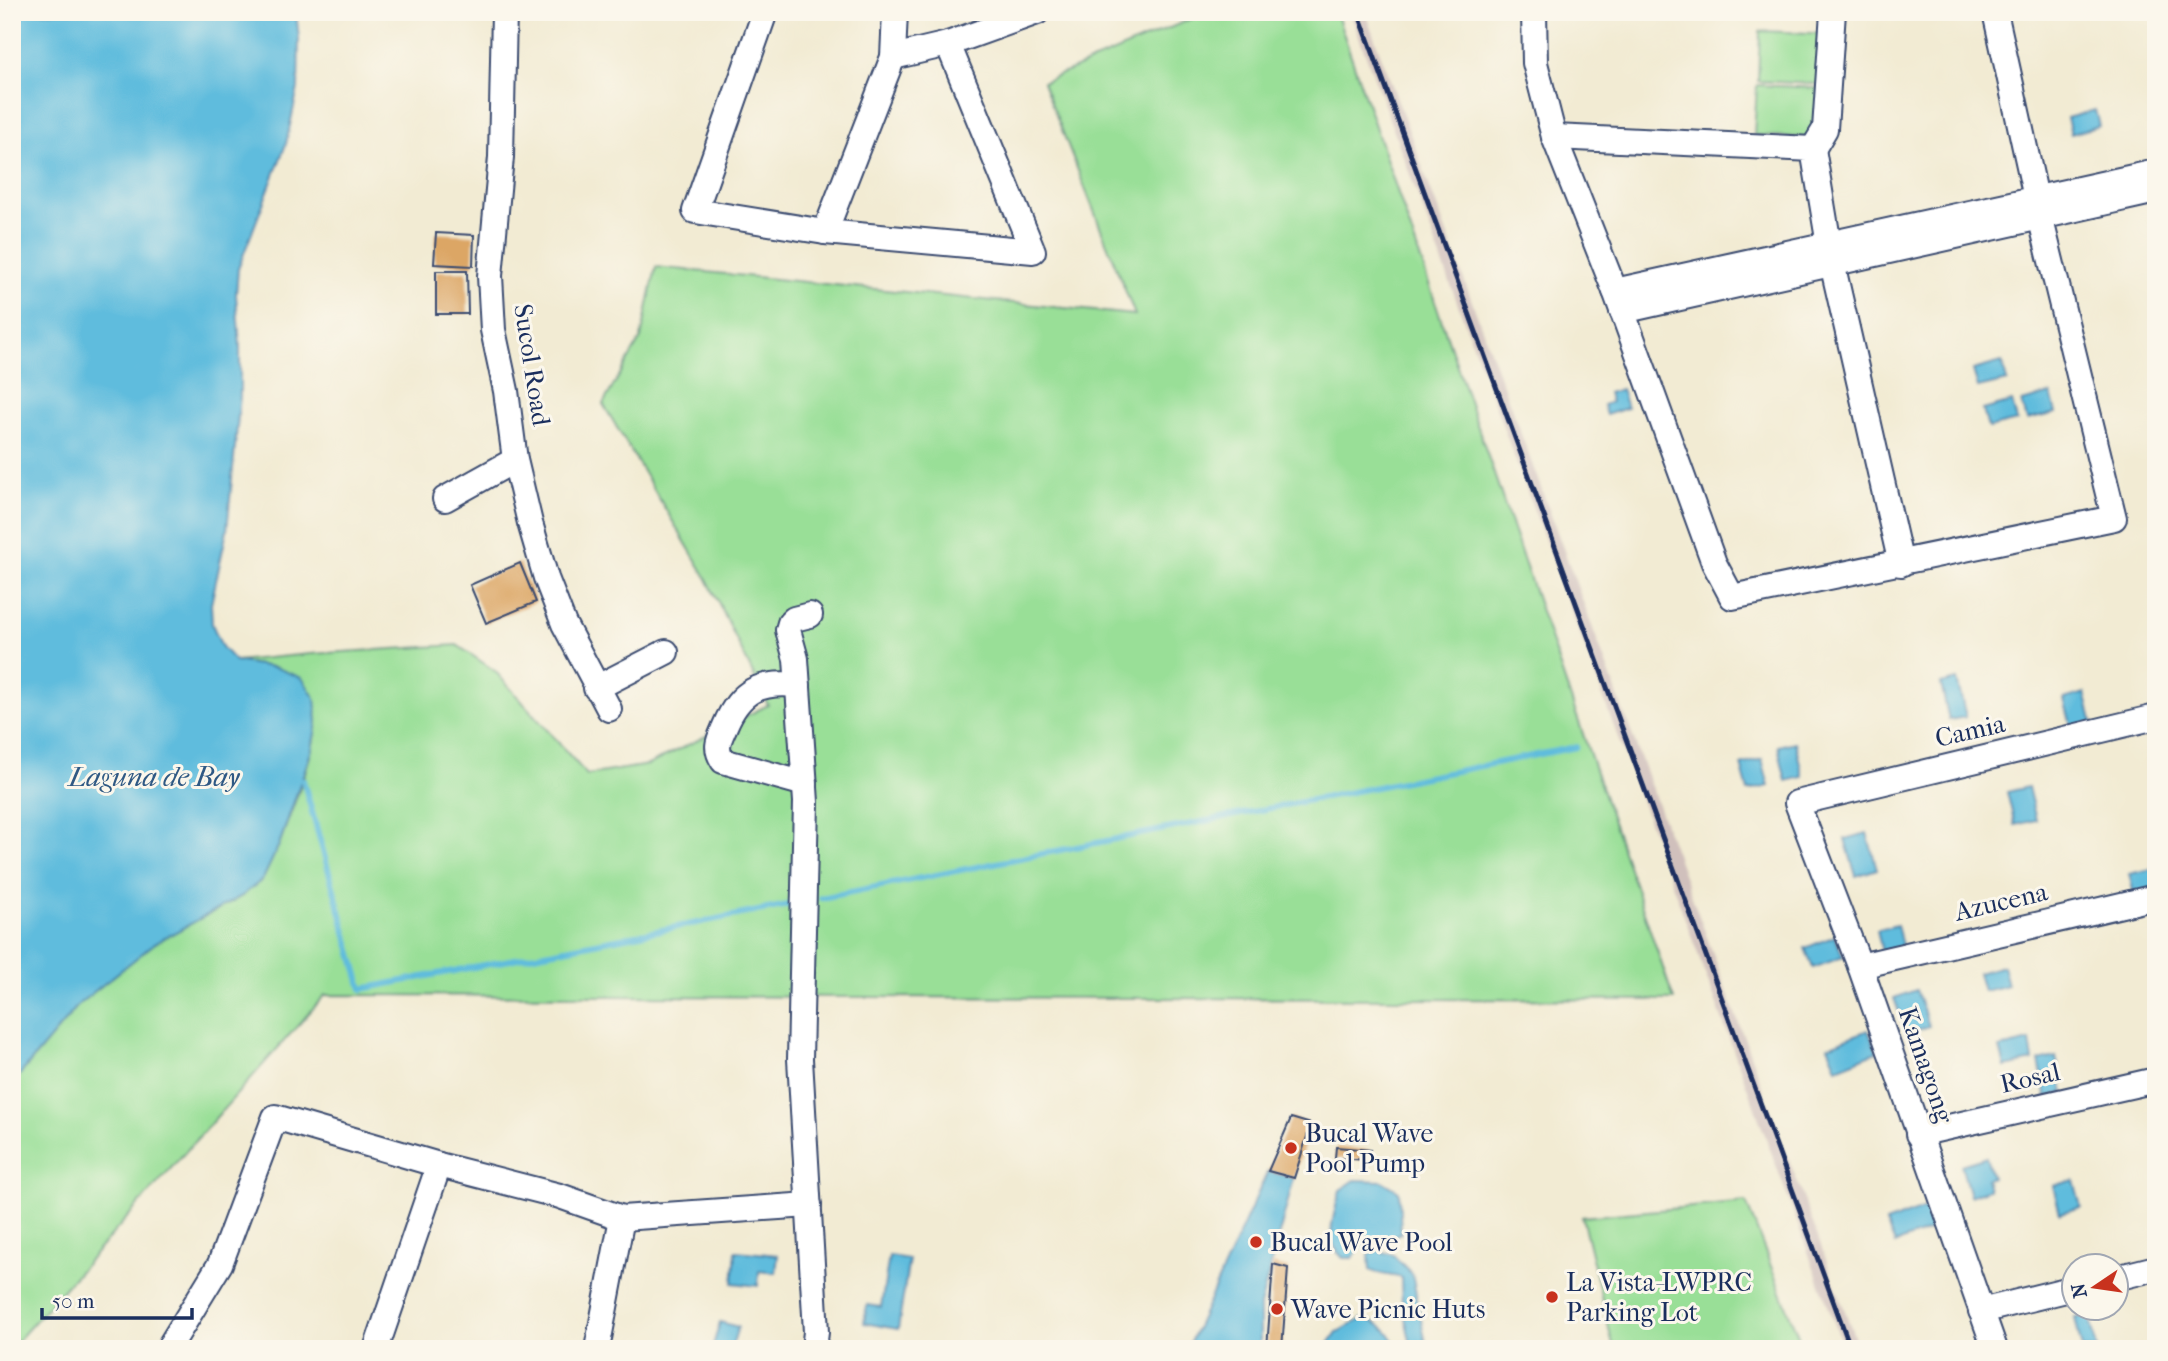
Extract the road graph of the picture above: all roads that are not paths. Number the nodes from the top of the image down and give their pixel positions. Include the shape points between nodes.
1 (504, 12) edge
2 (765, 12) edge
3 (895, 12) edge
4 (1037, 12) edge
5 (1534, 12) edge
6 (1833, 12) edge
7 (1995, 12) edge
8 (948, 44) junction
9 (893, 57) junction
10 (1555, 136) junction
11 (1813, 149) junction
12 (2156, 172) edge
13 (2156, 191) edge
14 (2039, 208) junction
15 (825, 232) junction
16 (1830, 253) junction
17 (1619, 301) junction
18 (516, 460) junction
19 (445, 499) dead end
20 (1901, 564) junction
21 (810, 615) dead end
22 (666, 652) dead end
23 (798, 685) junction
24 (2156, 717) edge
25 (806, 784) junction
26 (1797, 803) joint
27 (2156, 897) edge
28 (1860, 966) junction
29 (2156, 1080) edge
30 (1918, 1133) junction
31 (439, 1165) junction
32 (809, 1205) junction
33 (622, 1218) junction
34 (2156, 1268) edge
35 (2130, 1274) edge
36 (2060, 1291) edge
37 (1981, 1311) junction
38 (167, 1349) edge
39 (376, 1349) edge
40 (597, 1349) edge
41 (814, 1349) edge
42 (1995, 1349) edge

1 - 18 street, Sucol Road via 501,157 490,276 493,330
2 - 15 street via 695,211
3 - 9 street
4 - 8 street
5 - 10 street via 1535,63
6 - 11 street via 1825,129
7 - 14 street
8 - 9 street
8 - 15 street via 1033,251
9 - 15 street
10 - 11 street
10 - 17 street
11 - 16 street
12 - 14 street
13 - 14 street
14 - 16 street
14 - 20 street via 2114,518
16 - 17 street
16 - 20 street
17 - 20 street via 1714,563 1732,597
18 - 19 street
18 - 22 street, Sucol Road via 546,578 602,699
21 - 23 street via 794,619 788,630
23 - 25 street
23 - 25 street via 771,683 741,698 732,709 717,751 723,761
24 - 26 street, Camia
25 - 32 street via 800,1059
26 - 28 street, Kamagong
27 - 28 street, Azucena
28 - 30 street, Kamagong
29 - 30 street, Rosal
30 - 37 street, Kamagong
31 - 33 street via 560,1196
31 - 38 street via 275,1117 220,1264
31 - 39 street
32 - 33 street
32 - 41 street
33 - 40 street
34 - 35 street
36 - 37 street
37 - 42 street, Kamagong

